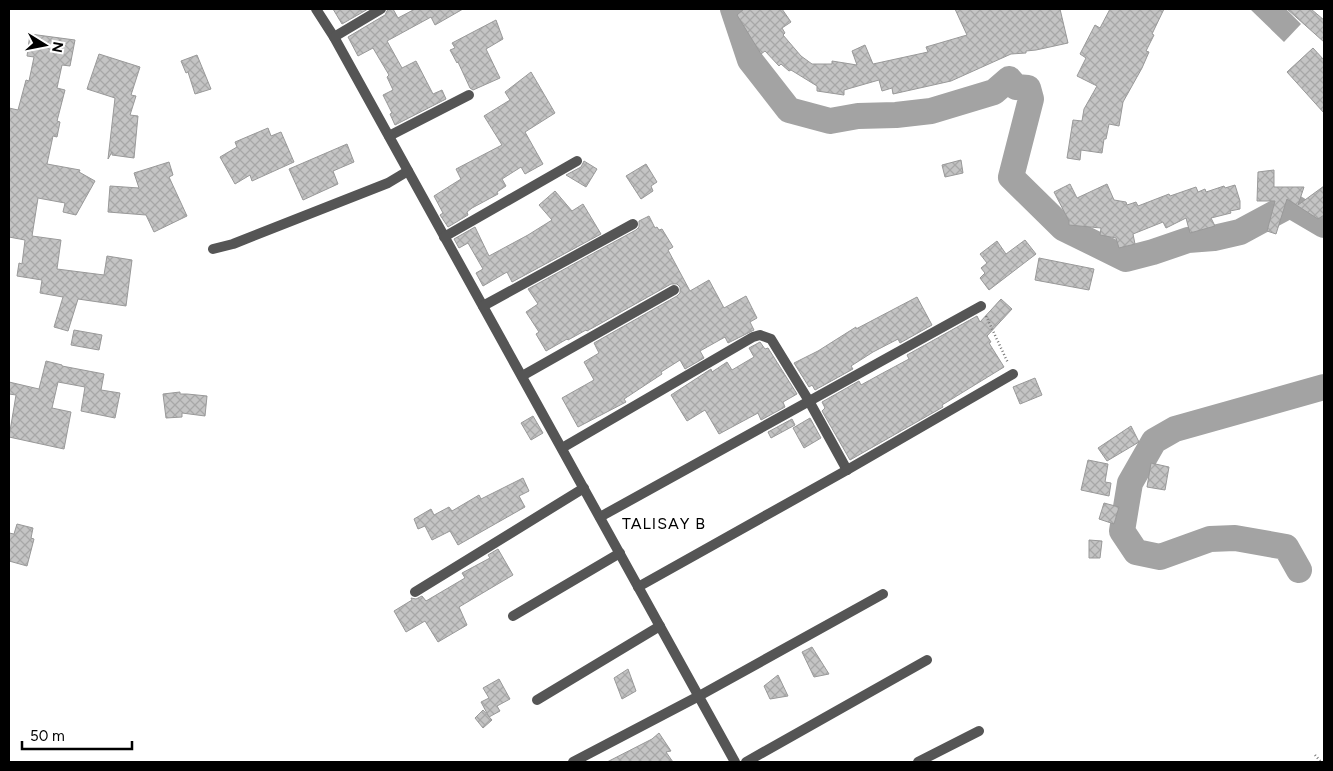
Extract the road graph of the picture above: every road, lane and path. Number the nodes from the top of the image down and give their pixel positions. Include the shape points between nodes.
1 (316, 9) edge
2 (380, 9) edge
3 (334, 37) junction
4 (469, 95) dead end
5 (389, 136) junction
6 (577, 160) dead end
7 (408, 171) junction
8 (633, 224) dead end
9 (444, 237) junction
10 (213, 249) dead end
11 (674, 290) dead end
12 (483, 306) junction
13 (981, 306) joint
14 (1013, 374) joint
15 (522, 376) junction
16 (809, 401) junction
17 (562, 448) junction
18 (847, 470) junction
19 (584, 488) junction
20 (600, 517) junction
21 (620, 553) junction
22 (638, 587) junction
23 (415, 592) dead end
24 (883, 594) dead end
25 (513, 616) dead end
26 (660, 626) junction
27 (927, 660) dead end
28 (699, 696) junction
29 (537, 700) dead end
30 (979, 731) dead end
31 (1315, 755) dead end
32 (573, 762) edge
33 (734, 762) edge
34 (746, 762) edge
35 (918, 762) edge
36 (1321, 762) edge

1 - 3 street
2 - 3 street
3 - 5 street
4 - 5 street
5 - 7 street
6 - 9 street
7 - 9 street
7 - 10 street via 388,184
8 - 12 street
9 - 12 street
11 - 15 street
12 - 15 street
13 - 14 path
13 - 16 street
14 - 18 street
15 - 17 street
16 - 17 street via 770,339 760,335
16 - 18 street
16 - 20 street
17 - 19 street
18 - 22 street
19 - 20 street
19 - 23 street
20 - 21 street
21 - 22 street
21 - 25 street
22 - 26 street
24 - 28 street
26 - 28 street
26 - 29 street
27 - 34 street
28 - 32 street
28 - 33 street
30 - 35 street
31 - 36 path

